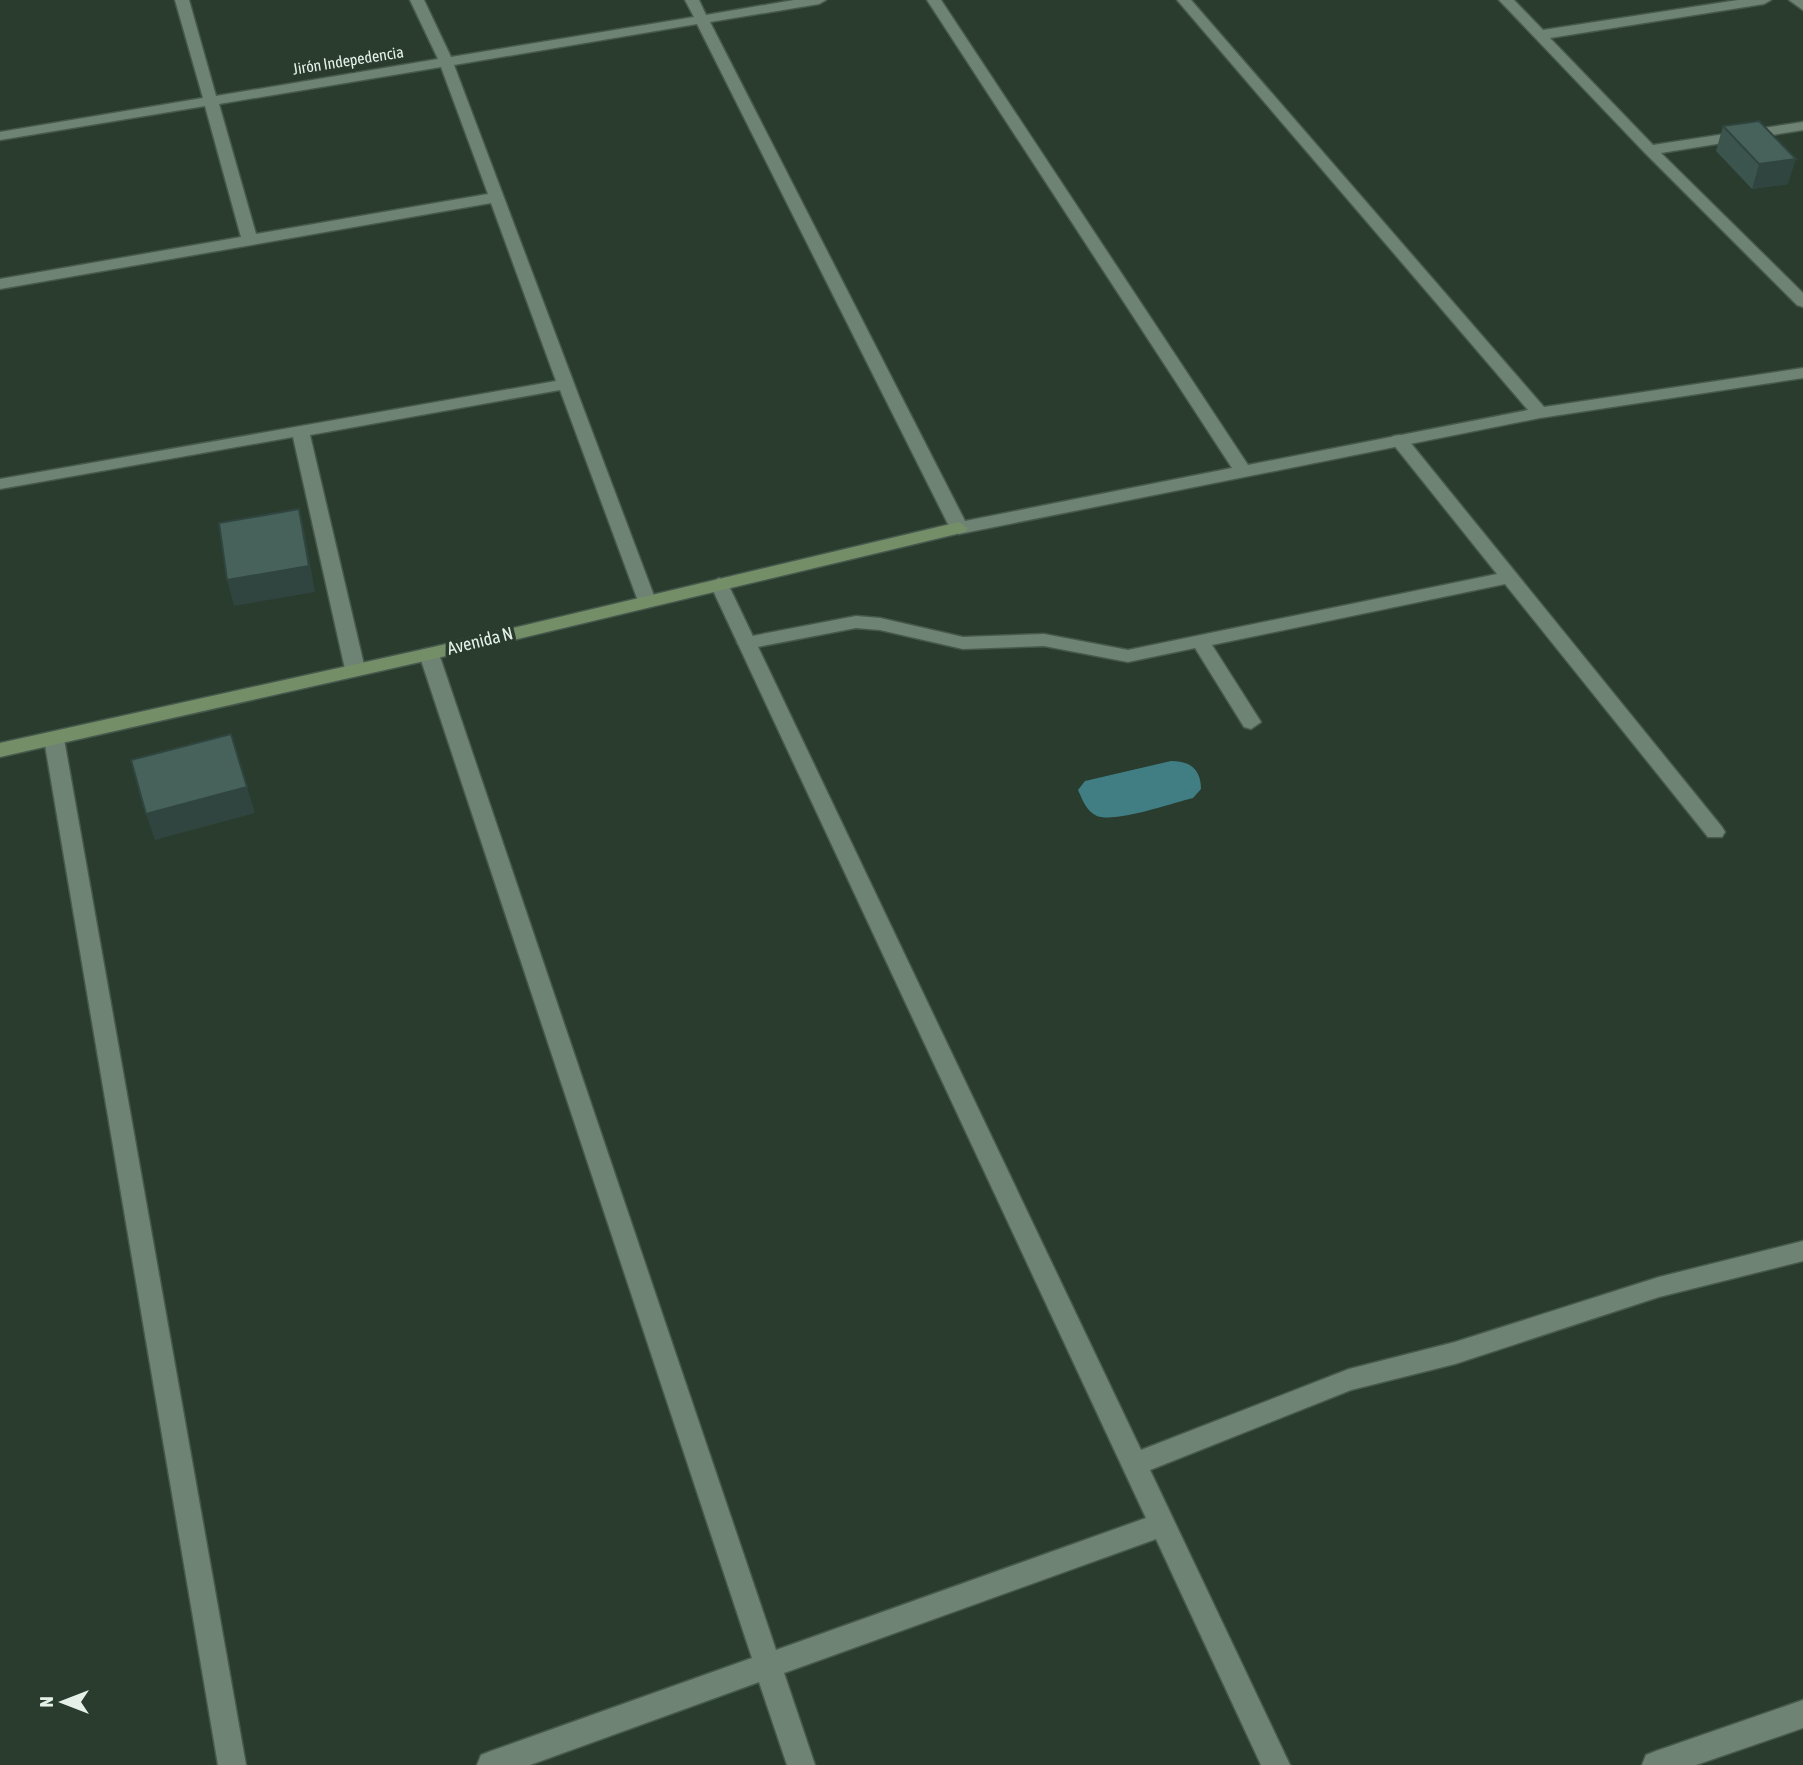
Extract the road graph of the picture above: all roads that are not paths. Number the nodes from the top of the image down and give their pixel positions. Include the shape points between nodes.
1 (182, 0) edge
2 (418, 0) edge
3 (692, 0) edge
4 (819, 0) edge
5 (934, 0) edge
6 (1184, 0) edge
7 (1506, 0) edge
8 (1764, 0) edge
9 (1796, 0) edge
10 (1803, 6) edge
11 (701, 20) junction
12 (1541, 35) junction
13 (446, 62) junction
14 (211, 101) junction
15 (1803, 126) edge
16 (0, 135) edge
17 (1650, 150) junction
18 (496, 197) junction
19 (250, 240) junction
20 (0, 284) edge
21 (1803, 302) edge
22 (1803, 373) edge
23 (566, 384) junction
24 (1540, 413) junction
25 (300, 430) junction
26 (1399, 440) junction
27 (1242, 470) junction
28 (0, 484) edge
29 (959, 528) junction
30 (1509, 577) junction
31 (719, 584) junction
32 (647, 601) junction
33 (1200, 641) junction
34 (747, 643) junction
35 (429, 654) junction
36 (355, 669) junction
37 (1251, 722) dead end
38 (54, 739) junction
39 (0, 750) edge
40 (1715, 832) dead end
41 (1803, 1251) edge
42 (1134, 1465) junction
43 (1163, 1524) junction
44 (766, 1667) junction
45 (1803, 1714) edge
46 (232, 1765) edge
47 (491, 1765) edge
48 (801, 1765) edge
49 (1276, 1765) edge
50 (1656, 1765) edge

1 - 14 street
2 - 13 street
3 - 11 street
4 - 11 street, Jirón Indepedencia
5 - 27 street
6 - 24 street
7 - 12 street
8 - 12 street
9 - 10 street
11 - 13 street, Jirón Indepedencia
11 - 29 street
12 - 17 street
13 - 14 street, Jirón Indepedencia
13 - 18 street
14 - 16 street, Jirón Indepedencia
14 - 19 street
15 - 17 street
17 - 21 street
18 - 19 street
18 - 23 street
19 - 20 street
22 - 24 street
23 - 25 street
23 - 32 street
24 - 26 street
25 - 28 street
25 - 36 street
26 - 27 street
26 - 30 street
27 - 29 street
29 - 31 street, Avenida N
30 - 33 street
30 - 40 street
31 - 32 street, Avenida N
31 - 34 street
32 - 35 street, Avenida N
33 - 34 street via 1128,656 1044,640 962,643 856,622
33 - 37 street
34 - 42 street
35 - 36 street, Avenida N
35 - 44 street
36 - 38 street, Avenida N
38 - 39 street, Avenida N
38 - 46 street
41 - 42 street via 1659,1287 1455,1353 1349,1380
42 - 43 street
43 - 44 street
43 - 49 street
44 - 47 street
44 - 48 street
45 - 50 street

